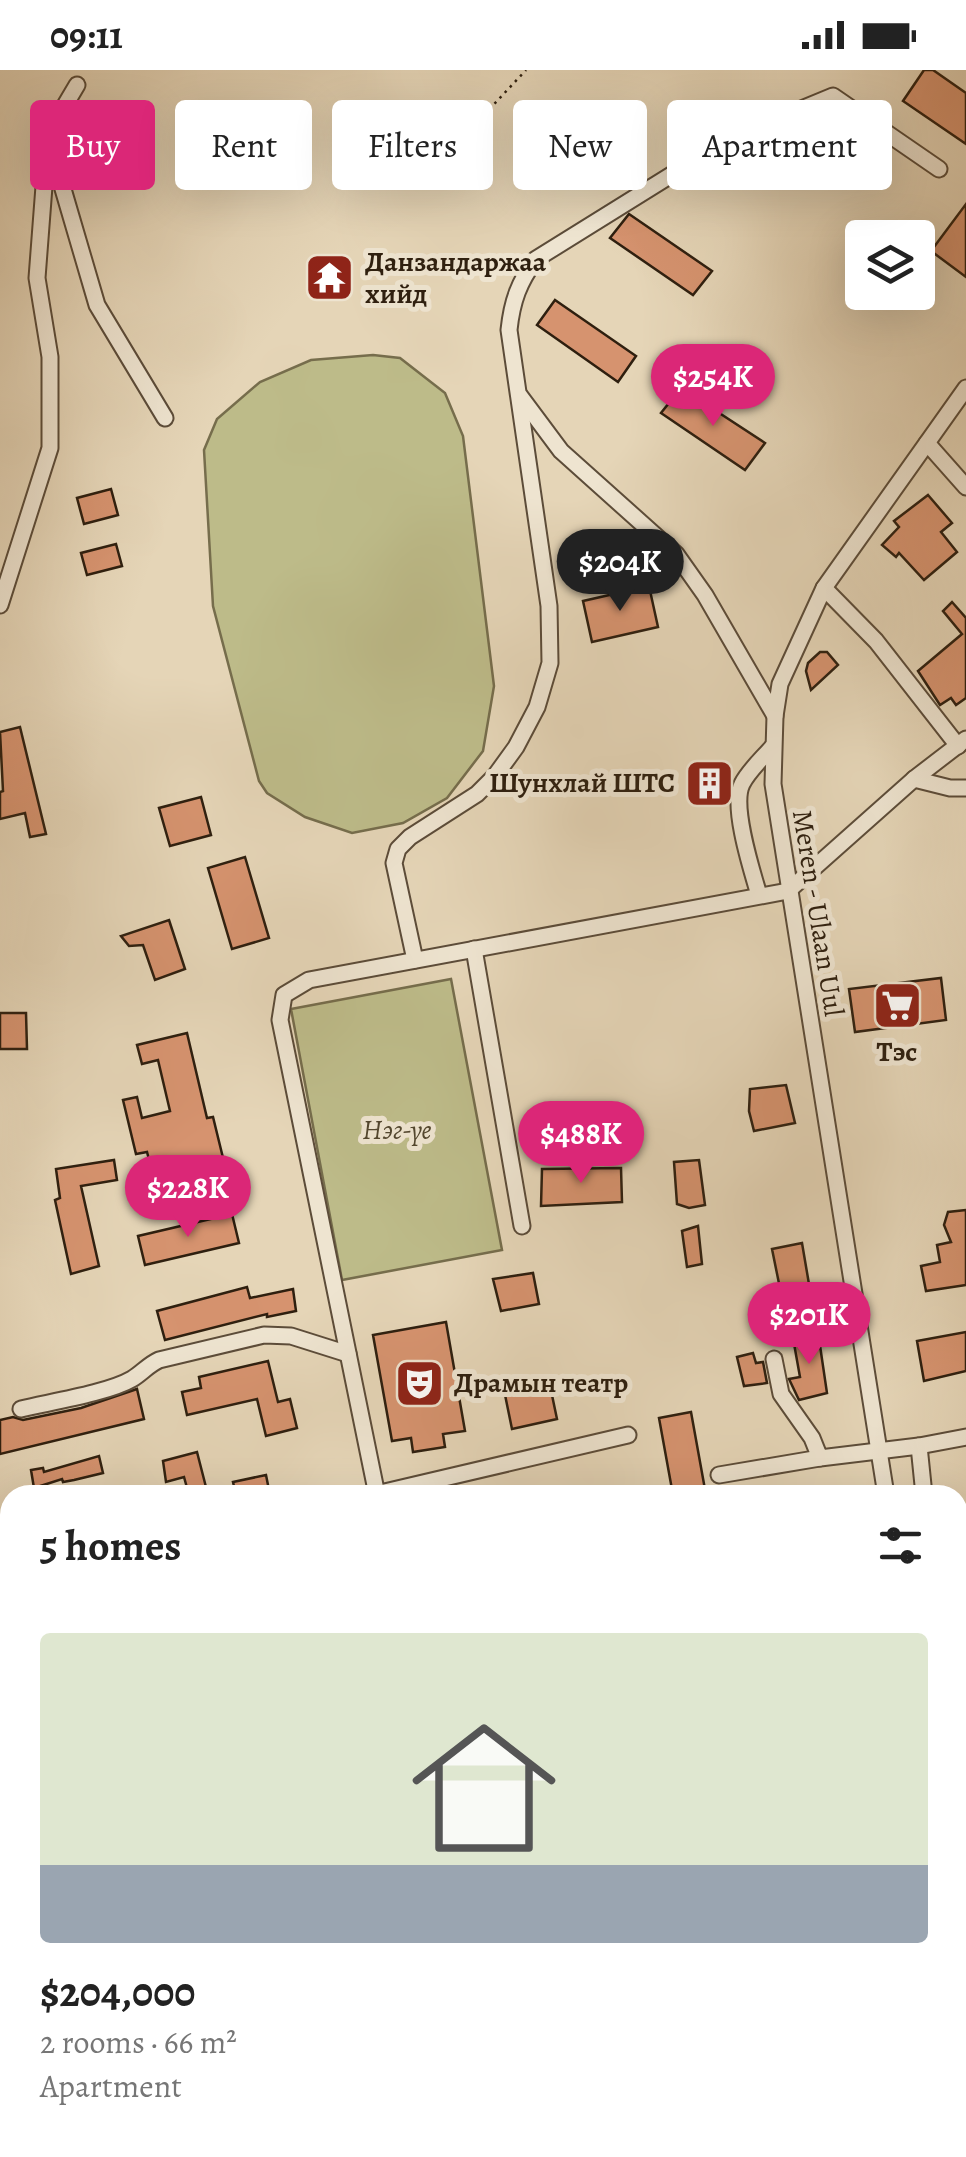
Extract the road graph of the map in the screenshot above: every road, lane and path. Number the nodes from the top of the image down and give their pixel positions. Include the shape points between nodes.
1 (526, 70) edge
2 (77, 86) dead end
3 (69, 100) edge
4 (493, 105) edge
5 (939, 169) dead end
6 (44, 190) edge
7 (64, 190) edge
8 (966, 388) edge
9 (518, 392) junction
10 (164, 418) dead end
11 (927, 443) junction
12 (966, 487) edge
13 (824, 588) junction
14 (0, 605) edge
15 (775, 716) junction
16 (962, 743) edge
17 (774, 746) junction
18 (914, 779) junction
19 (966, 788) edge
20 (788, 890) junction
21 (759, 895) junction
22 (474, 949) junction
23 (415, 960) junction
24 (522, 1226) dead end
25 (348, 1354) junction
26 (774, 1360) dead end
27 (21, 1410) dead end
28 (628, 1436) dead end
29 (966, 1437) edge
30 (919, 1446) junction
31 (880, 1451) junction
32 (820, 1458) junction
33 (720, 1475) dead end
34 (374, 1485) edge
35 (419, 1485) edge
36 (885, 1485) edge
37 (923, 1485) edge

1 - 4 path
2 - 3 street
5 - 9 street via 833,96 729,139 536,259 511,306
6 - 14 street via 37,278 50,356 50,448
7 - 10 street via 96,305
8 - 11 street, Meren - Ulaan Uul
9 - 15 street via 561,451 676,554
9 - 23 street via 549,606 550,663 537,707 494,776 398,848 394,864
11 - 12 street
11 - 13 street, Meren - Ulaan Uul
13 - 15 street, Meren - Ulaan Uul via 780,684
13 - 16 street
15 - 17 street, Meren - Ulaan Uul
16 - 18 street
17 - 20 street, Meren - Ulaan Uul via 772,784
17 - 21 street via 739,790 744,844
18 - 19 street
18 - 20 street
20 - 21 street
20 - 31 street, Meren - Ulaan Uul
21 - 22 street
22 - 23 street
22 - 24 street
23 - 25 street via 308,980 284,995 280,1020
25 - 27 street via 292,1336 264,1335 158,1360 116,1385
25 - 34 street
26 - 32 street via 782,1394
28 - 35 street
29 - 30 street
30 - 31 street
30 - 37 street
31 - 32 street
31 - 36 street, Meren - Ulaan Uul
32 - 33 street

